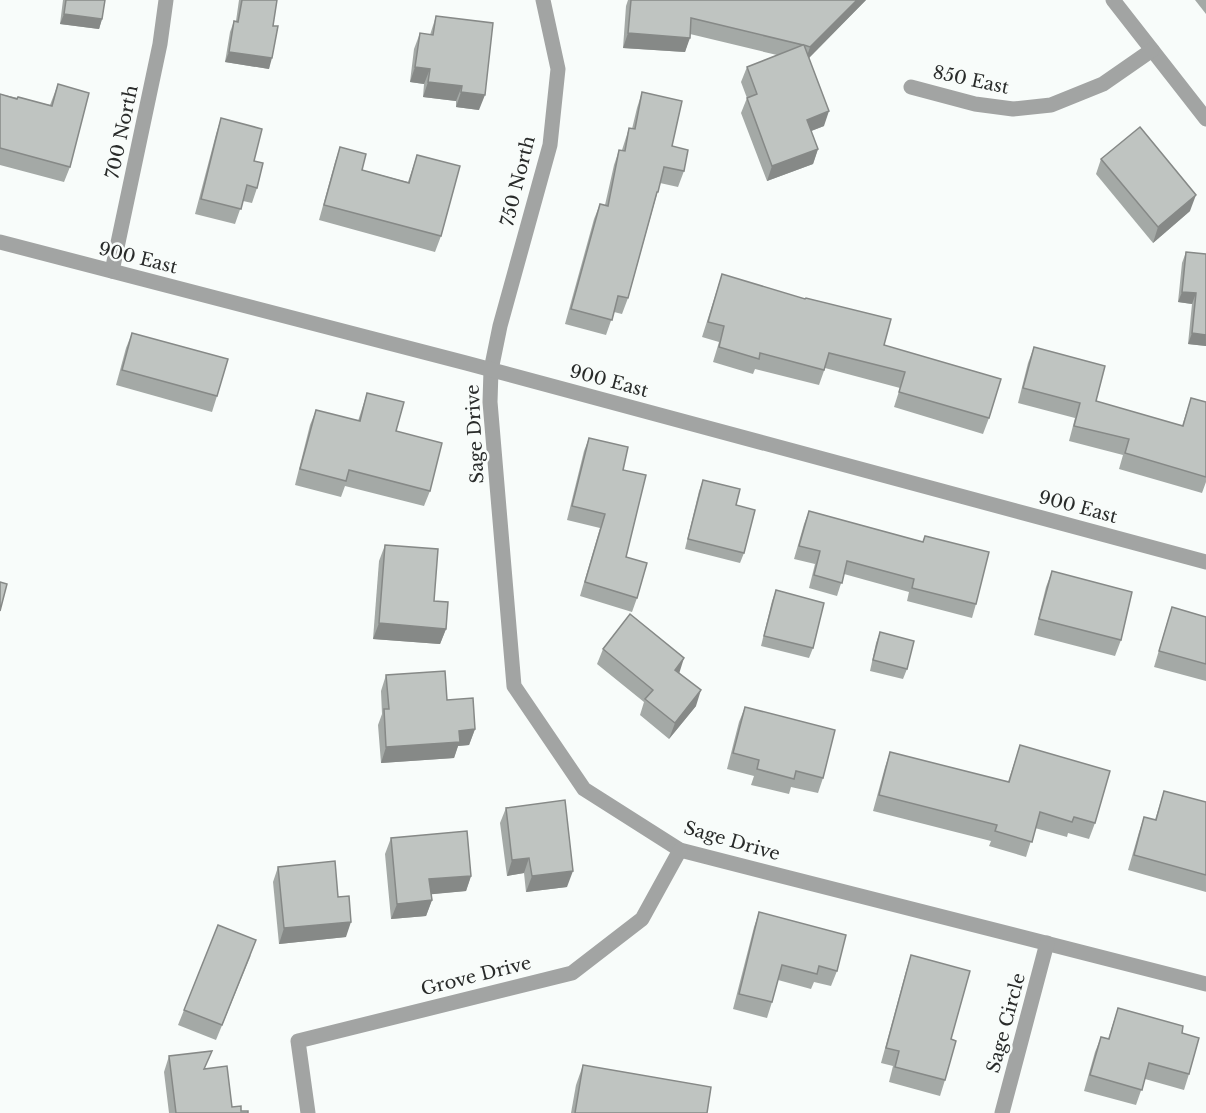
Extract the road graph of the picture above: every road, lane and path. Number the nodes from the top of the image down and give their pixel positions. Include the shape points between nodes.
1 (166, 0) edge
2 (543, 0) edge
3 (1113, 0) edge
4 (1152, 50) junction
5 (912, 87) dead end
6 (1206, 119) edge
7 (0, 243) edge
8 (112, 271) junction
9 (491, 370) junction
10 (1206, 562) edge
11 (680, 850) junction
12 (1047, 944) junction
13 (1206, 984) edge
14 (308, 1113) edge
15 (1002, 1113) edge

1 - 8 street, 700 North
2 - 9 street, 750 North via 558,69 550,145
3 - 4 street
4 - 5 street, 850 East via 1103,84 1051,105 1013,109 975,104
4 - 6 street
7 - 8 street, 900 East
8 - 9 street, 900 East
9 - 10 street, 900 East
9 - 11 street, Sage Drive via 490,402 514,686 584,789
11 - 12 street, Sage Drive
11 - 14 street, Grove Drive via 642,920 572,973 298,1041
12 - 13 street, Sage Drive
12 - 15 street, Sage Circle

